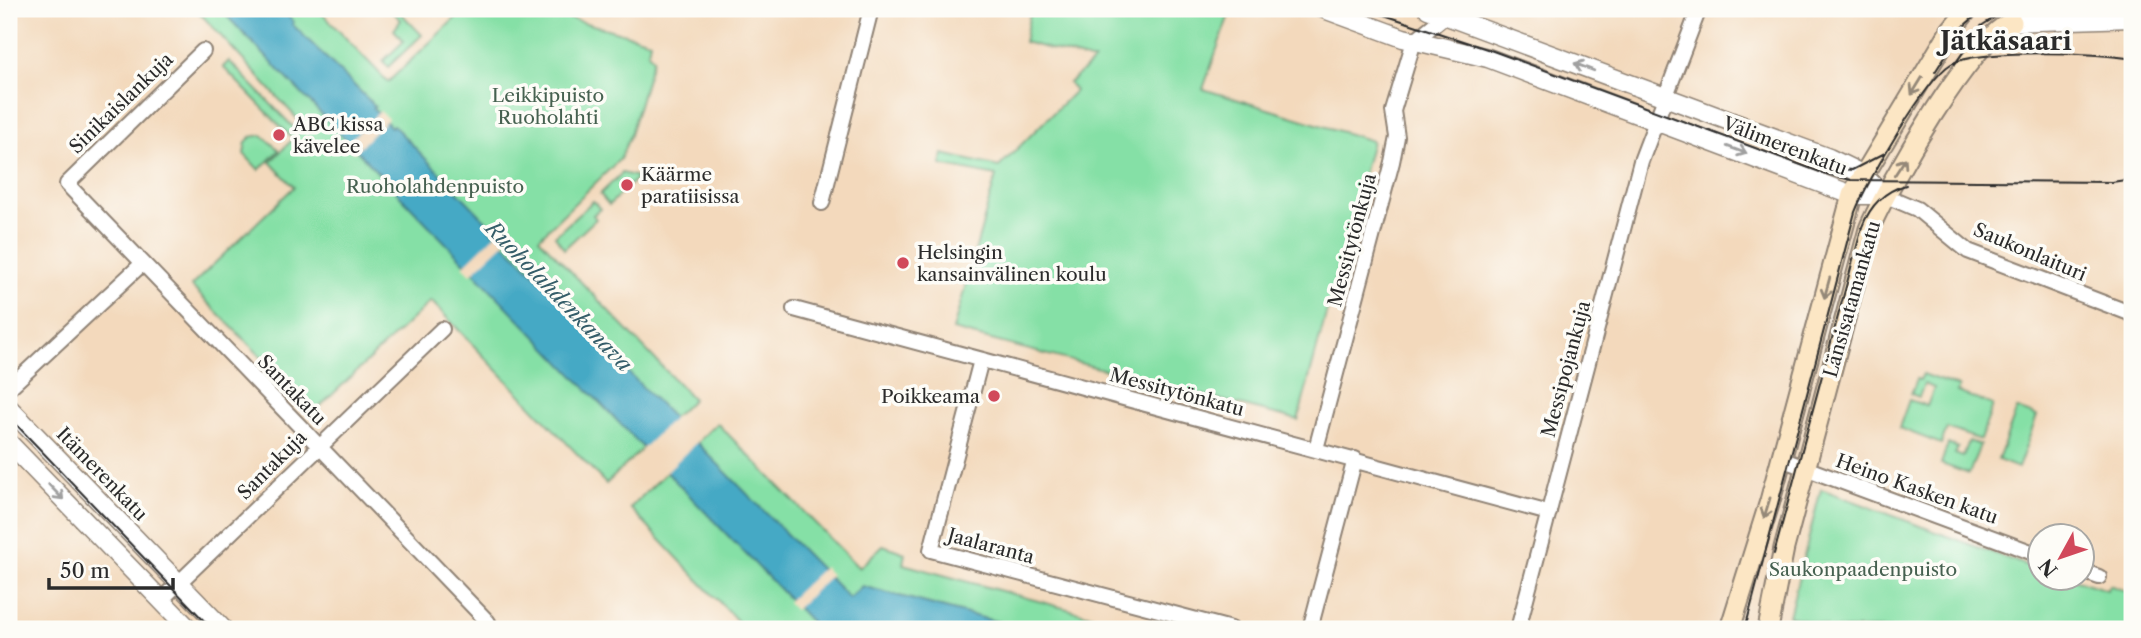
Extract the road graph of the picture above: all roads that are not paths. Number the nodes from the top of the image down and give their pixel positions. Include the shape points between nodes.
1 (871, 9) edge
2 (1324, 9) edge
3 (1427, 9) edge
4 (1699, 9) edge
5 (1968, 9) edge
6 (1448, 12) edge
7 (2012, 16) edge
8 (2132, 18) edge
9 (1414, 41) junction
10 (203, 51) dead end
11 (1665, 97) junction
12 (1656, 120) junction
13 (1862, 174) junction
14 (67, 184) joint
15 (1852, 195) junction
16 (1884, 195) junction
17 (822, 204) dead end
18 (143, 263) junction
19 (794, 309) dead end
20 (2132, 314) edge
21 (442, 329) dead end
22 (981, 360) junction
23 (9, 388) edge
24 (9, 408) edge
25 (9, 443) edge
26 (319, 446) junction
27 (1316, 449) junction
28 (1355, 459) junction
29 (1781, 459) junction
30 (1806, 468) junction
31 (1549, 513) junction
32 (2025, 550) edge
33 (2096, 576) edge
34 (2099, 577) dead end
35 (179, 583) junction
36 (161, 600) junction
37 (485, 626) edge
38 (189, 629) edge
39 (223, 629) edge
40 (1231, 629) edge
41 (1310, 629) edge
42 (1518, 629) edge
43 (1730, 629) edge
44 (1768, 629) edge

1 - 17 street
2 - 9 street, Välimerenkatu
3 - 6 street, Välimerenkatu
4 - 11 street, Messipojankuja
5 -> 13 main road, Länsisatamankatu
6 - 9 street
11 -> 6 street, Välimerenkatu
7 - 8 street
16 -> 7 main road, Länsisatamankatu via 1978,50
9 - 12 street, Välimerenkatu via 1471,52
9 - 27 street, Messitytönkuja via 1393,111 1397,137 1392,162
10 - 14 street, Sinikaislankuja
11 - 12 street, Messipojankuja
11 - 13 street, Välimerenkatu
12 -> 15 street, Välimerenkatu
12 - 31 street, Messipojankuja
13 - 15 main road, Länsisatamankatu
13 - 16 street, Välimerenkatu
14 - 18 street, Santakatu
15 - 16 street, Välimerenkatu
15 -> 29 main road, Länsisatamankatu
16 - 20 street, Saukonlaituri via 1917,208 1968,251
16 - 30 main road, Länsisatamankatu via 1869,229
18 - 23 street
18 - 26 street, Santakatu
19 - 22 street, Messitytönkatu
21 - 26 street, Santakuja
22 - 27 street, Messitytönkatu
22 - 40 street, Jaalaranta via 931,550
24 - 35 street, Itämerenkatu
25 -> 36 street
26 - 35 street, Santakuja
26 - 37 street, Santakatu
27 - 28 street, Messitytönkatu
28 - 31 street, Messitytönkatu
28 - 41 street
29 - 30 street, Heino Kasken katu
29 -> 43 main road, Länsisatamankatu
30 - 32 street, Heino Kasken katu
30 - 44 main road, Länsisatamankatu
31 - 42 street, Messipojankuja
33 - 34 street
35 - 36 street, Santakuja
35 - 39 street, Itämerenkatu
36 - 38 street

